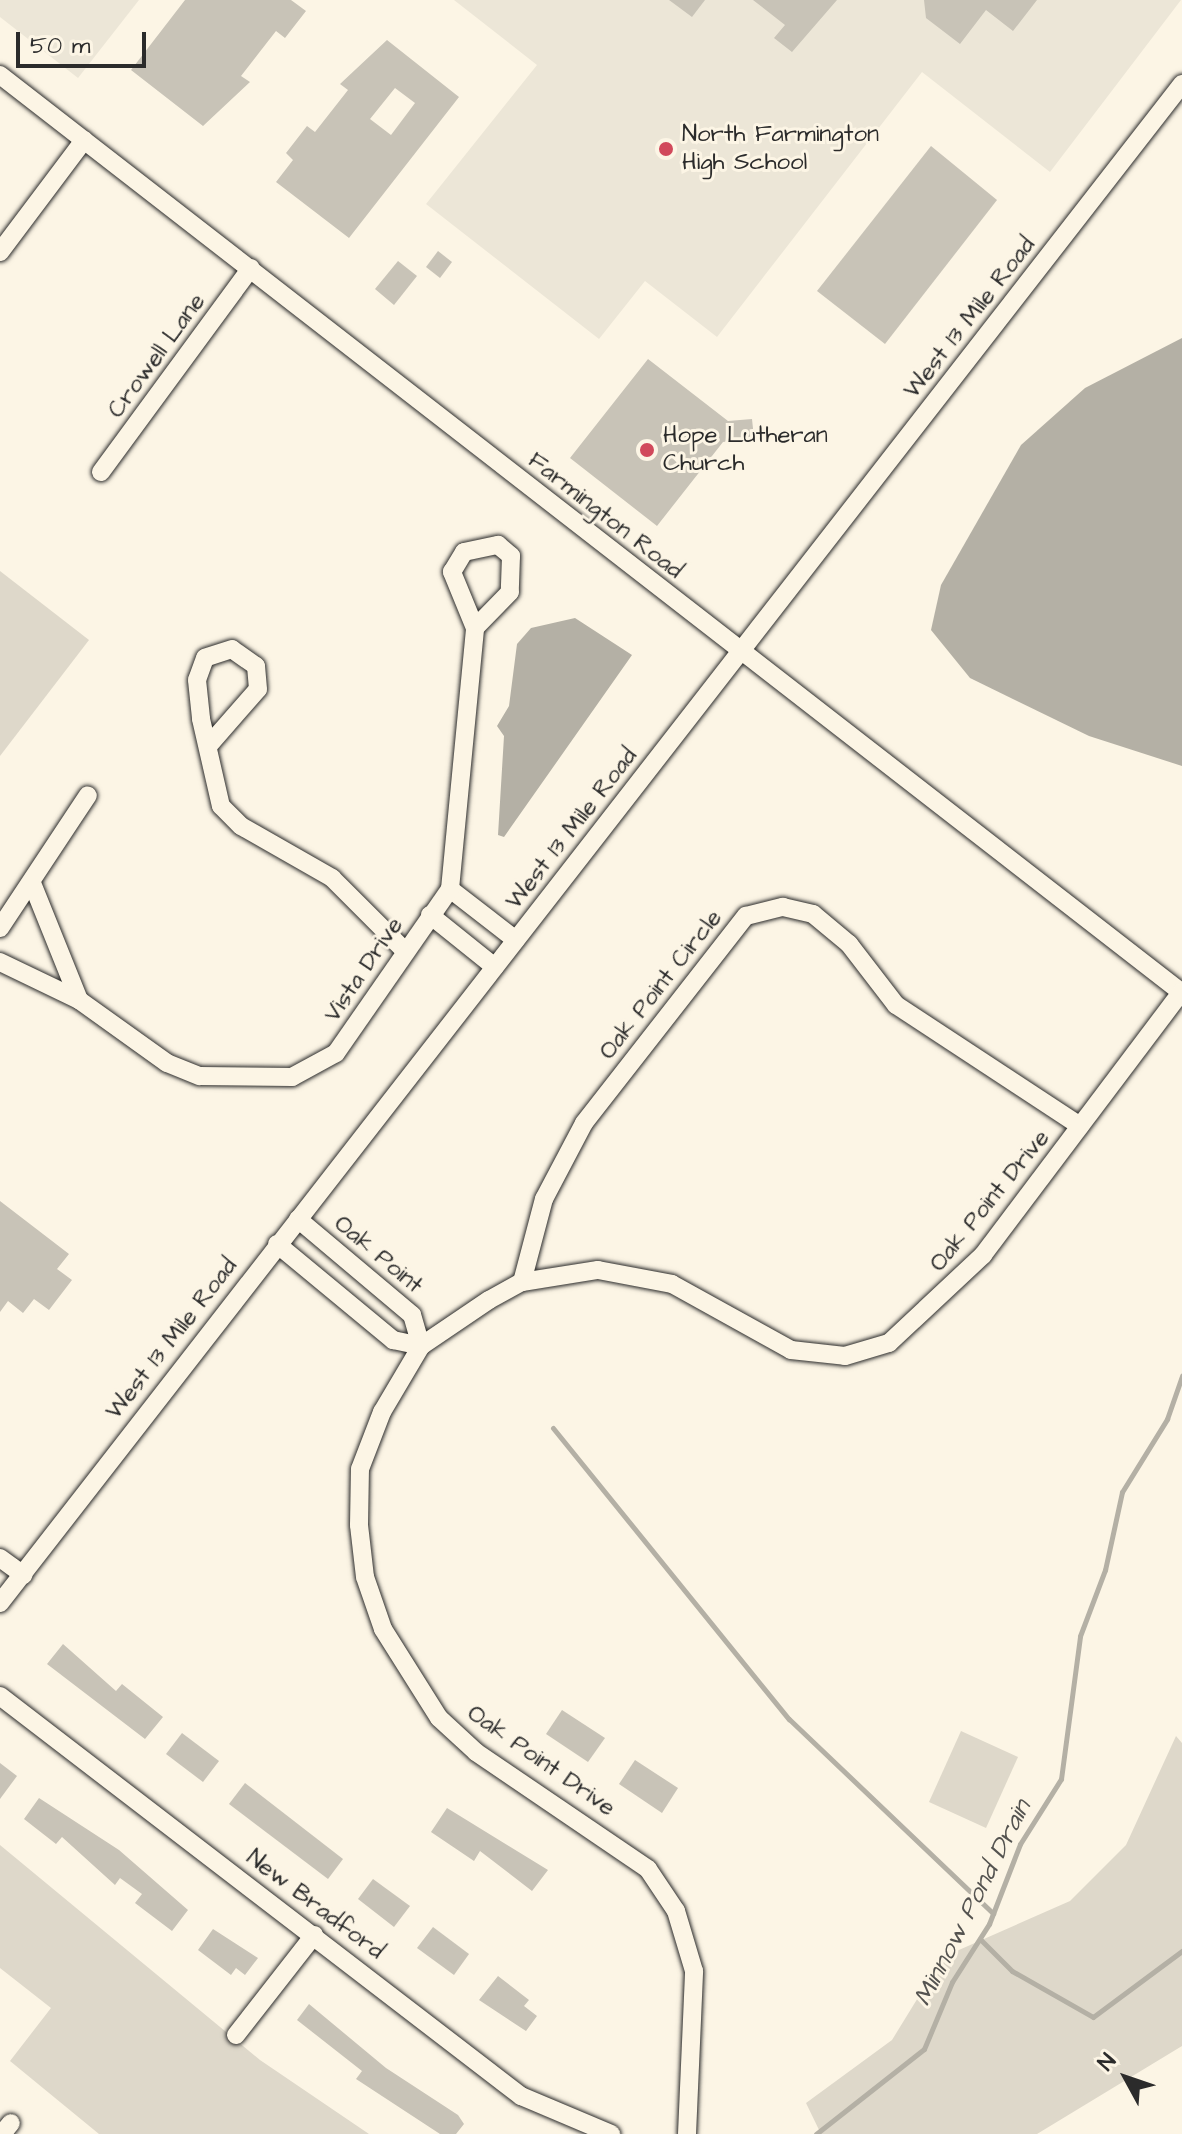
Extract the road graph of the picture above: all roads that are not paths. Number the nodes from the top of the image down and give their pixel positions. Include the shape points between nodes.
1 (0, 75) edge
2 (1182, 84) edge
3 (84, 140) junction
4 (0, 252) edge
5 (251, 268) junction
6 (101, 472) dead end
7 (475, 628) dead end
8 (740, 653) junction
9 (209, 745) junction
10 (88, 795) dead end
11 (32, 883) junction
12 (450, 889) junction
13 (430, 915) junction
14 (0, 928) edge
15 (516, 940) junction
16 (404, 950) junction
17 (0, 962) edge
18 (495, 967) junction
19 (1182, 992) edge
20 (79, 1000) junction
21 (1080, 1126) junction
22 (298, 1219) junction
23 (277, 1244) junction
24 (522, 1282) junction
25 (421, 1346) junction
26 (0, 1558) edge
27 (23, 1575) junction
28 (0, 1603) edge
29 (0, 1696) edge
30 (314, 1935) junction
31 (236, 2035) dead end
32 (611, 2134) edge
33 (687, 2134) edge

1 - 3 street, Farmington Road
2 - 8 street, West 13 Mile Road
3 - 4 street
3 - 5 street, Farmington Road
5 - 6 street, Crowell Lane
5 - 8 street, Farmington Road
7 - 12 street
8 - 15 street, West 13 Mile Road
8 - 19 street, Farmington Road
9 - 9 street via 258,689 256,666 232,649 205,658 197,680
9 - 16 street via 221,806 241,826 332,878
10 - 11 street
11 - 14 street
11 - 20 street
12 - 13 street, Vista Drive
12 - 15 street
13 - 16 street, Vista Drive
13 - 18 street, Vista Drive
15 - 18 street, West 13 Mile Road
16 - 20 street, Vista Drive via 336,1053 292,1077 200,1076 167,1063
17 - 20 street, Vista Drive
18 - 22 street, West 13 Mile Road
19 - 21 street, Oak Point Drive
21 - 24 street, Oak Point Drive via 983,1255 912,1329 871,1350 820,1356 791,1350 672,1284 626,1275 598,1270
21 - 24 street, Oak Point Circle via 896,1005 849,944 813,914 783,907 746,916 584,1123 544,1199
22 - 23 street, West 13 Mile Road
22 - 25 street, Oak Point via 412,1315
23 - 25 street via 393,1340
23 - 27 street, West 13 Mile Road
24 - 25 street, Oak Point Drive
25 - 33 street, Oak Point Drive via 360,1469 365,1577 405,1673 439,1718 476,1752 648,1869 676,1911 694,1971
26 - 27 street
27 - 28 street, West 13 Mile Road
29 - 30 street, New Bradford
30 - 31 street
30 - 32 street, New Bradford via 521,2096

